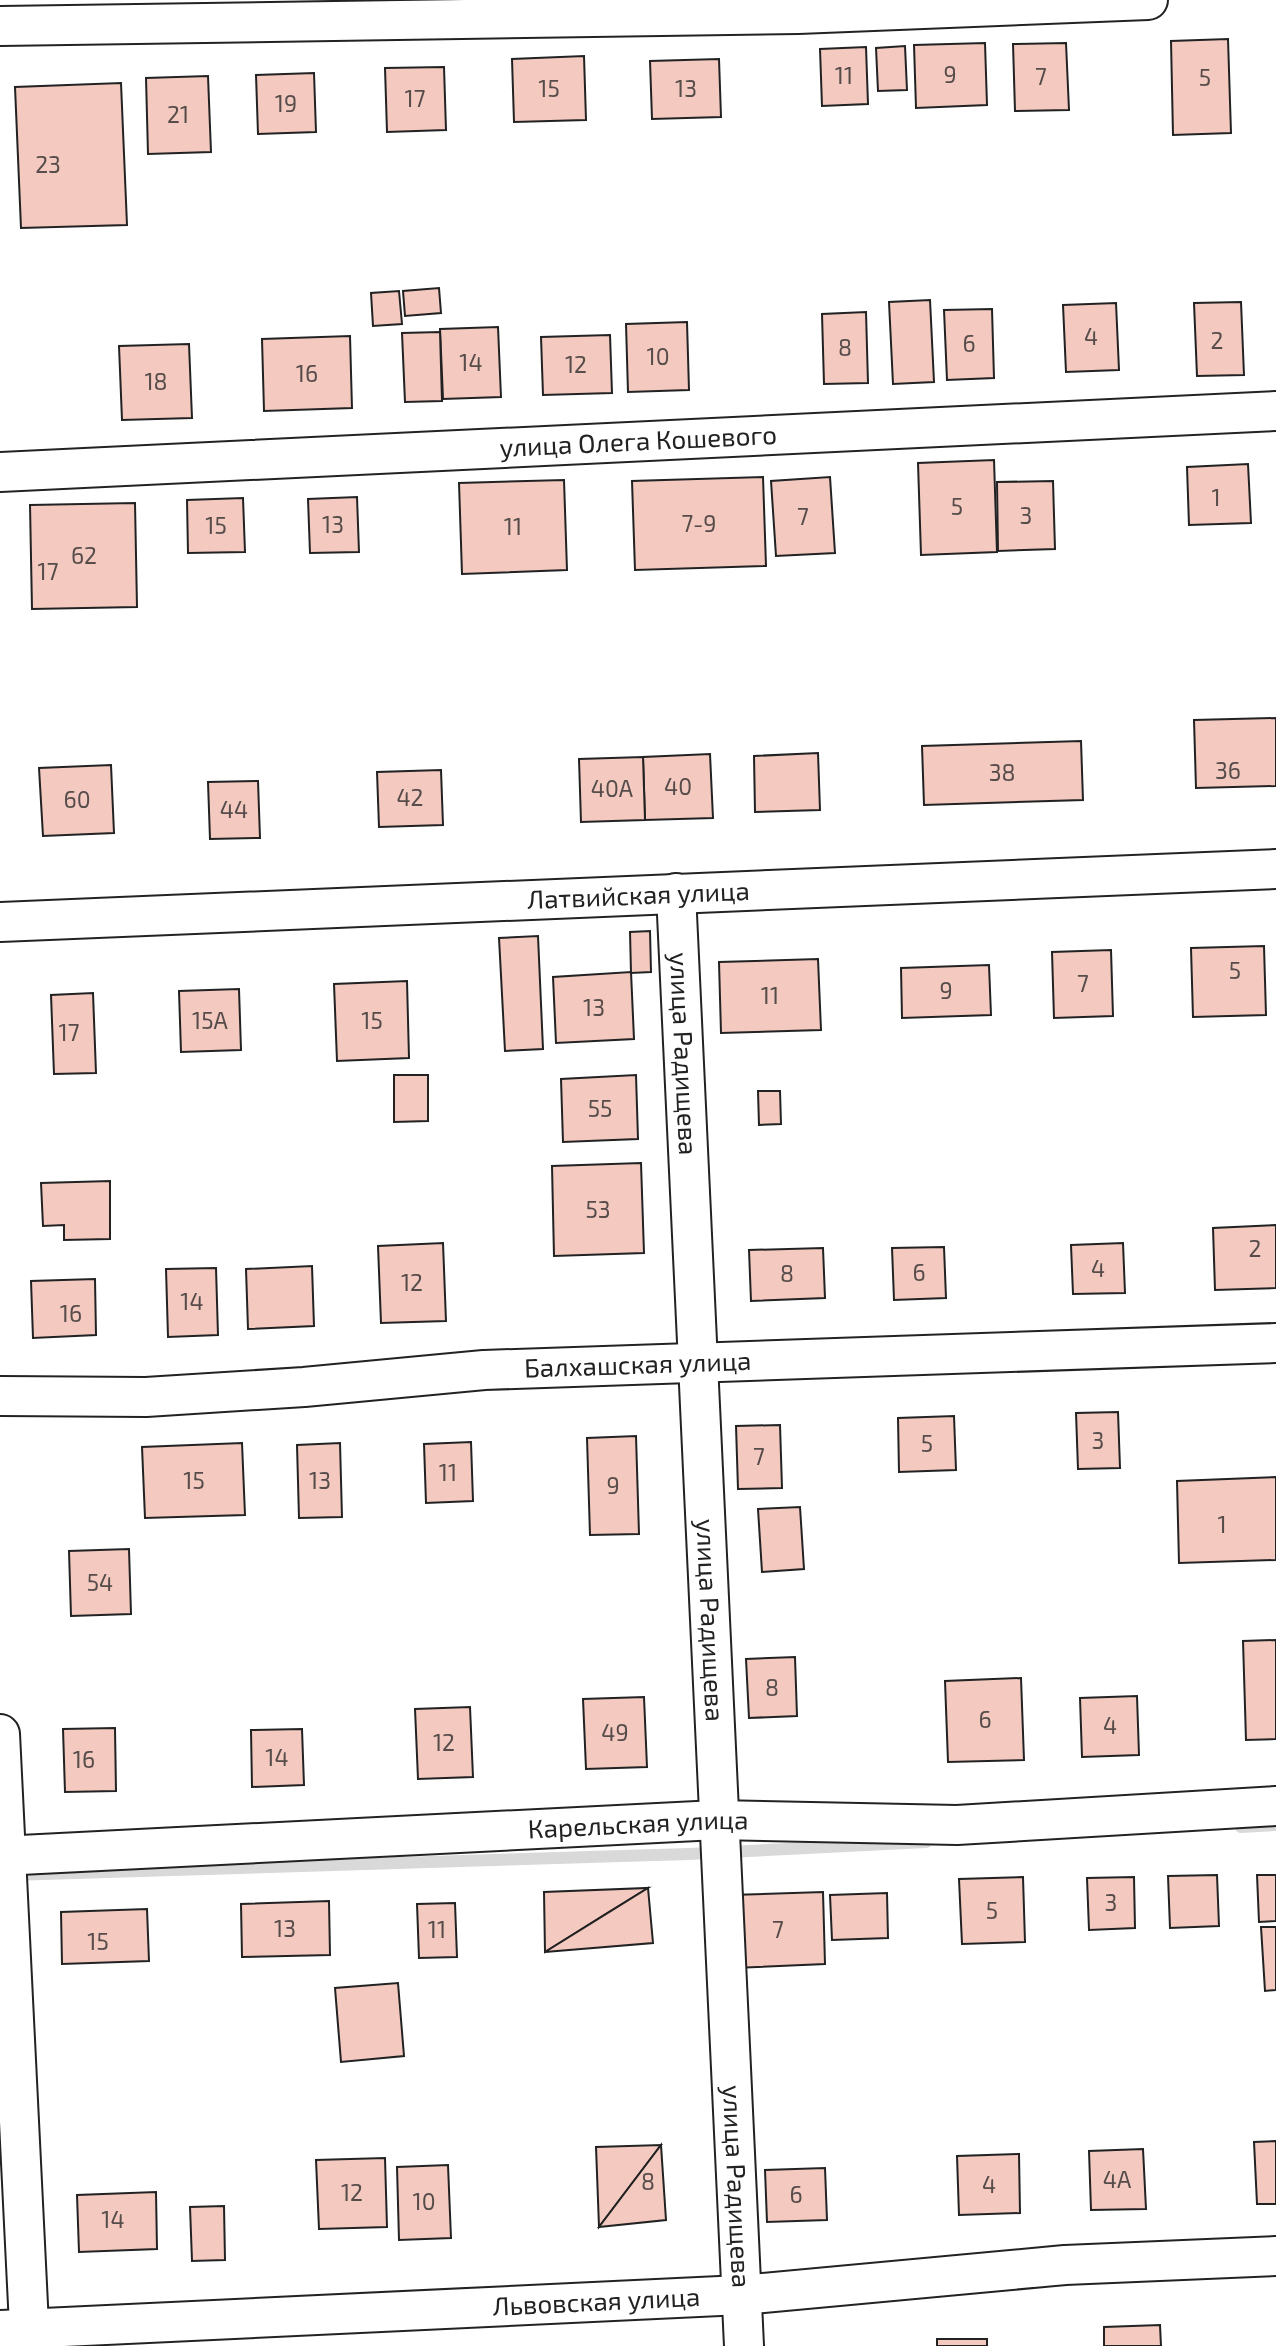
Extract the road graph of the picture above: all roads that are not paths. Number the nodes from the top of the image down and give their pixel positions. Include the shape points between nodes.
1 (1148, 0) edge
2 (798, 7) edge
3 (0, 26) edge
4 (1276, 411) edge
5 (0, 471) edge
6 (1276, 869) edge
7 (676, 893) junction
8 (0, 922) edge
9 (1276, 1343) edge
10 (696, 1363) junction
11 (0, 1396) edge
12 (0, 1734) edge
13 (1276, 1806) edge
14 (717, 1820) junction
15 (2, 1856) edge
16 (1276, 2256) edge
17 (741, 2295) junction
18 (20, 2335) edge
19 (744, 2346) edge

1 - 2 street
2 - 3 street
4 - 5 street, улица Олега Кошевого
6 - 7 street, Латвийская улица
7 - 8 street, Латвийская улица
7 - 10 street, улица Радищева
9 - 10 street, Балхашская улица
10 - 11 street, Балхашская улица via 484,1370 146,1398
10 - 14 street, улица Радищева
12 - 15 street
13 - 14 street, Карельская улица via 957,1825
14 - 15 street, Карельская улица
14 - 17 street, улица Радищева
15 - 18 street
16 - 17 street, Львовская улица via 1065,2264
17 - 18 street, Львовская улица
17 - 19 street, улица Радищева

